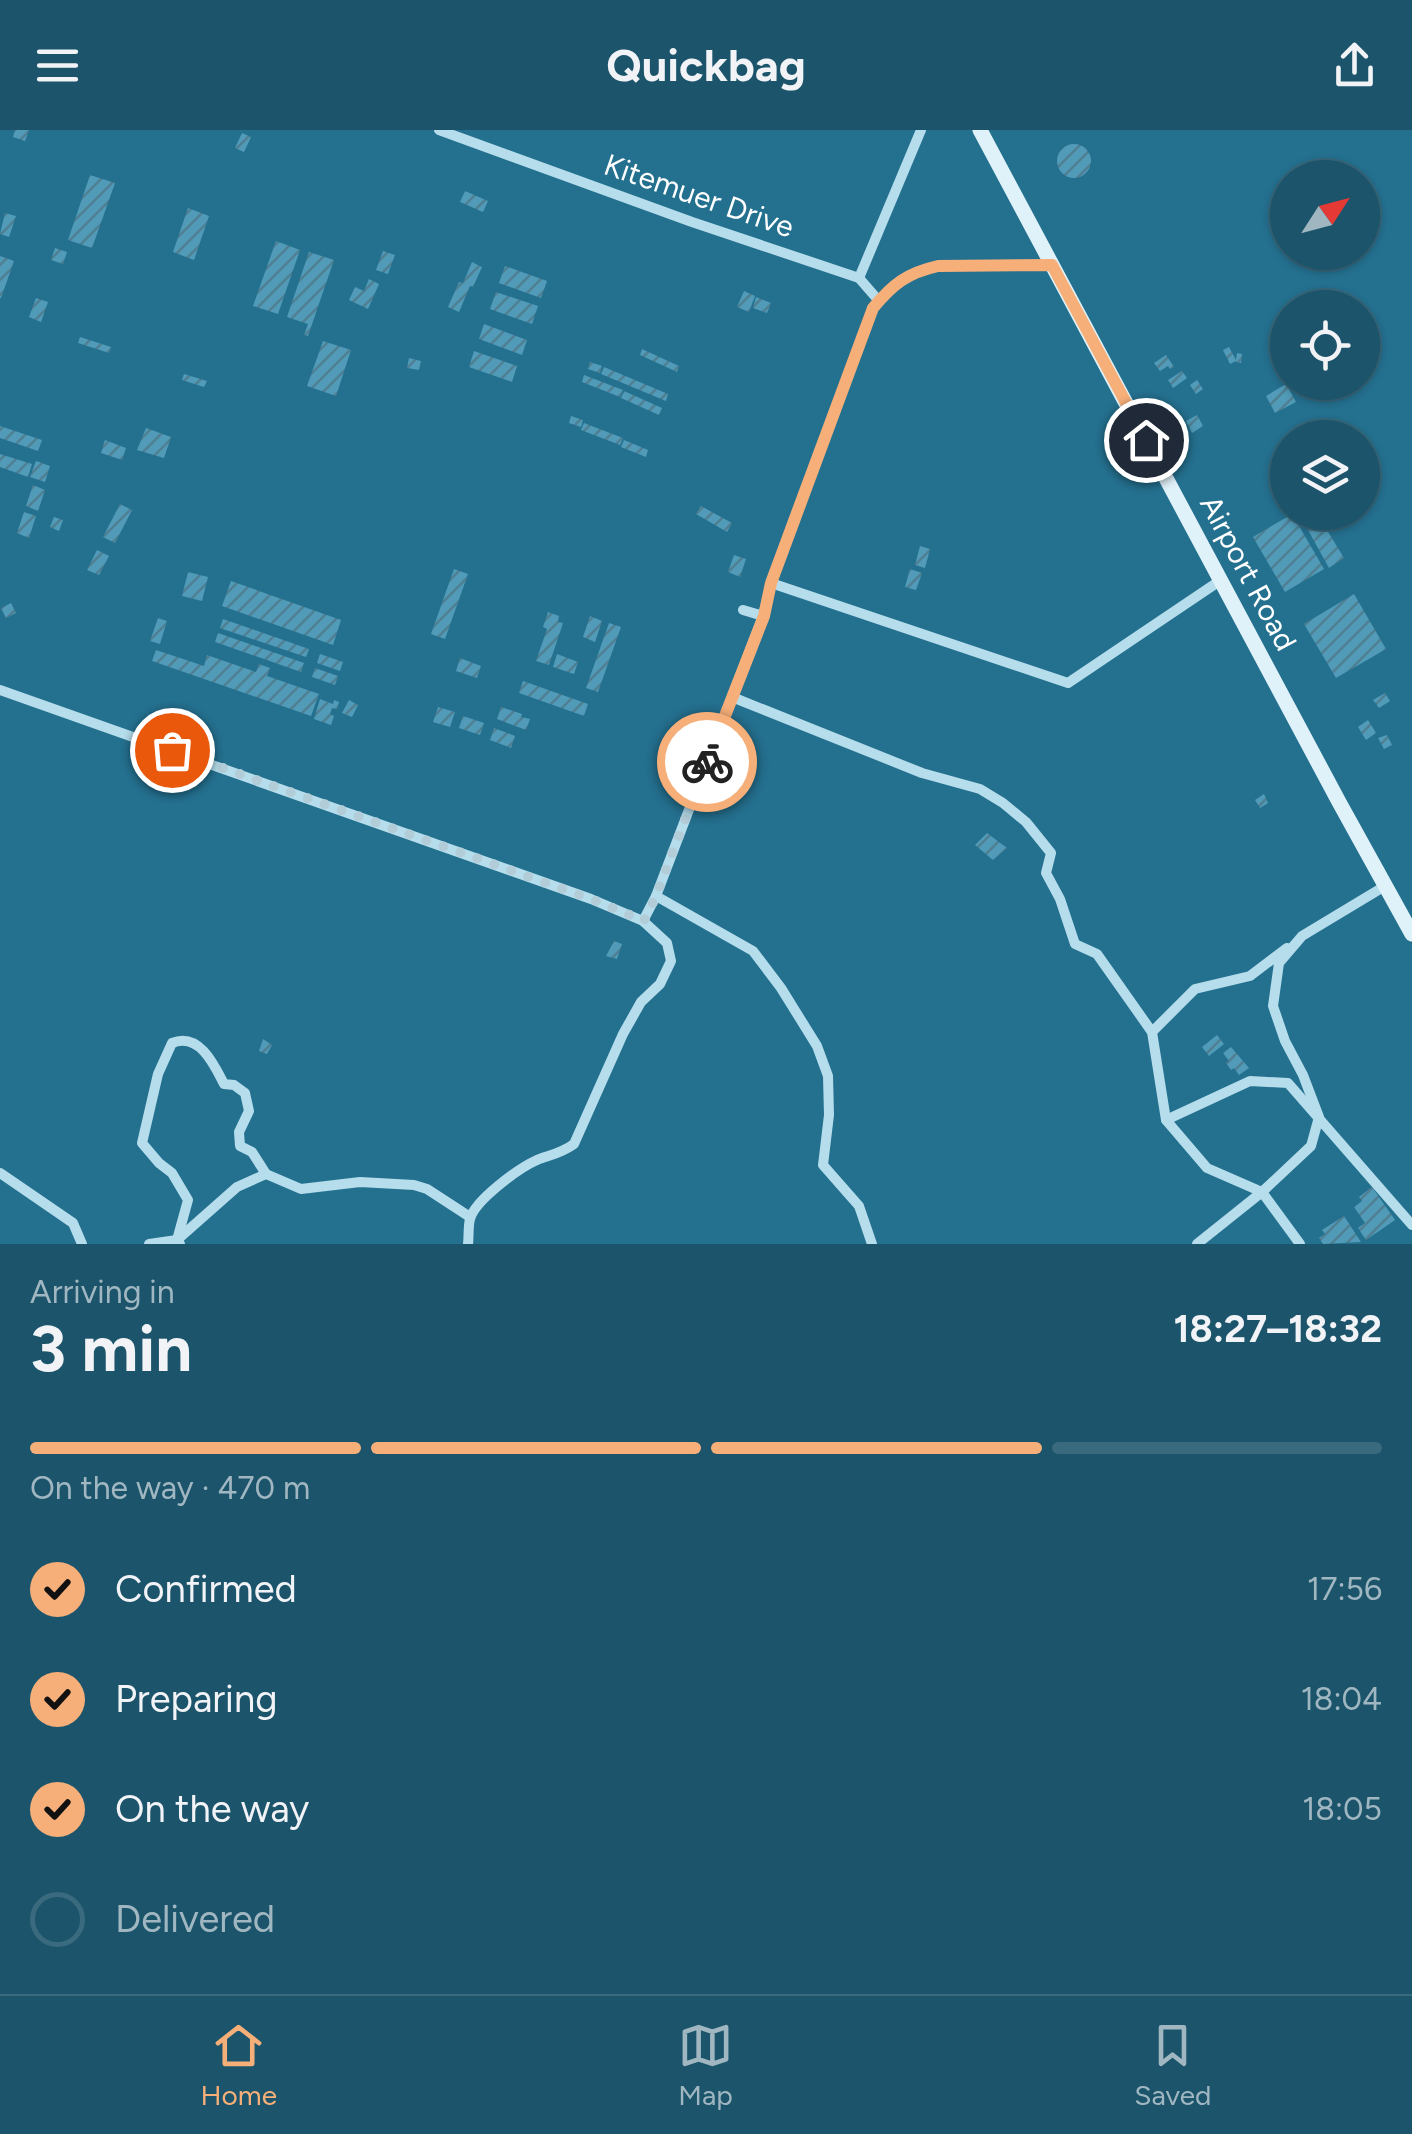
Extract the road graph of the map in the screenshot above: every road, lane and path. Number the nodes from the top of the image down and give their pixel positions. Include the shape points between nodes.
1 (921, 130) edge
2 (980, 130) edge
3 (446, 131) edge
4 (1052, 265) junction
5 (859, 278) junction
6 (879, 301) junction
7 (1221, 580) junction
8 (771, 583) junction
9 (743, 610) dead end
10 (764, 616) junction
11 (0, 690) edge
12 (732, 697) junction
13 (1385, 886) junction
14 (656, 896) junction
15 (644, 921) junction
16 (1412, 934) edge
17 (1302, 936) junction
18 (1152, 1032) junction
19 (1319, 1117) junction
20 (1166, 1120) junction
21 (0, 1172) edge
22 (266, 1174) junction
23 (1262, 1192) junction
24 (470, 1217) junction
25 (1412, 1225) edge
26 (178, 1242) edge
27 (82, 1244) edge
28 (148, 1244) edge
29 (468, 1244) edge
30 (872, 1244) edge
31 (1198, 1244) edge
32 (1300, 1244) edge

1 - 5 street
2 - 4 street, Airport Road
3 - 5 street, Kitemuer Drive
4 - 6 street via 938,266 890,287
4 - 7 street, Airport Road
5 - 6 street
6 - 8 street
7 - 8 street via 1068,683
7 - 13 street, Airport Road
8 - 10 street
9 - 10 street
10 - 12 street
11 - 15 street
12 - 14 street
12 - 18 street via 1003,803 1051,854 1046,873 1075,944 1097,954
13 - 16 street, Airport Road
13 - 17 street
14 - 15 street
14 - 30 street via 753,951 817,1046 828,1076 822,1165 859,1206
15 - 24 street via 667,943 672,962 640,1002 574,1144 517,1169
17 - 18 street via 1250,976 1195,990
17 - 19 street via 1280,963 1273,1006
18 - 20 street
19 - 20 street via 1288,1084 1250,1081
19 - 23 street via 1311,1146
19 - 25 street
20 - 23 street via 1207,1168
21 - 27 street via 73,1223
22 - 24 street via 301,1188 414,1185
22 - 26 street via 237,1187
22 - 26 street via 240,1146 249,1111 245,1093 224,1084 206,1052 174,1041 158,1074 142,1142 188,1200
23 - 31 street
23 - 32 street
24 - 29 street
26 - 28 street

